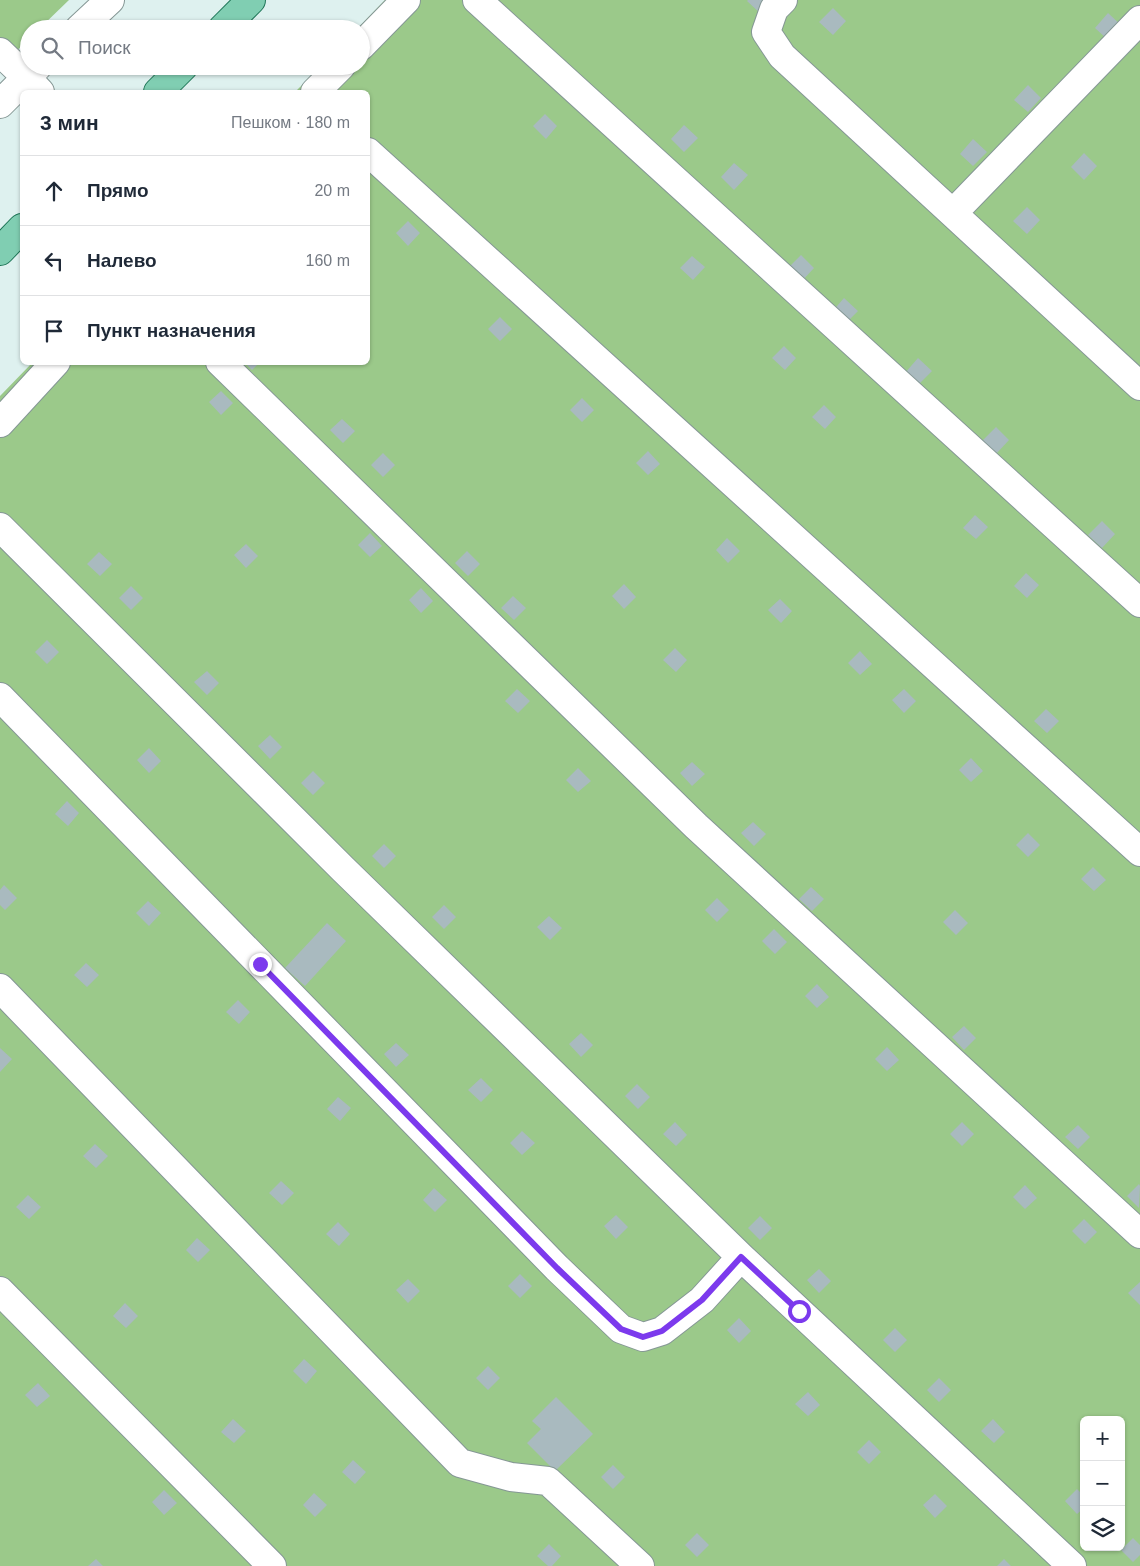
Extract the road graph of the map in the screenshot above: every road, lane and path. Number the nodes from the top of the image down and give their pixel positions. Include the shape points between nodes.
1 (110, 0) edge
2 (251, 0) edge
3 (406, 0) edge
4 (477, 0) edge
5 (784, 0) edge
6 (89, 20) edge
7 (231, 20) edge
8 (1140, 20) edge
9 (370, 37) edge
10 (0, 52) edge
11 (20, 67) edge
12 (175, 75) edge
13 (332, 75) edge
14 (35, 79) edge
15 (160, 90) edge
16 (317, 90) edge
17 (0, 104) edge
18 (370, 154) edge
19 (953, 213) junction
20 (20, 230) edge
21 (0, 250) edge
22 (53, 365) edge
23 (223, 365) edge
24 (1140, 386) edge
25 (0, 423) edge
26 (0, 527) edge
27 (1140, 603) edge
28 (0, 697) edge
29 (1140, 852) edge
30 (0, 988) edge
31 (1140, 1234) edge
32 (741, 1257) junction
33 (0, 1290) edge
34 (272, 1566) edge
35 (640, 1566) edge
36 (1072, 1566) edge

1 - 6 lane
2 - 7 main road
3 - 9 lane
4 - 27 lane
5 - 19 lane via 774,9 766,32 782,56
8 - 19 lane
10 - 11 lane
12 - 15 main road
13 - 16 lane
14 - 17 lane
18 - 29 lane
19 - 24 lane
20 - 21 main road
22 - 25 lane
23 - 31 lane via 696,826
26 - 32 lane via 336,862
28 - 32 lane via 557,1268 621,1329 643,1337 662,1331 702,1300
30 - 35 lane via 460,1463 511,1477 548,1481
32 - 36 lane
33 - 34 lane

